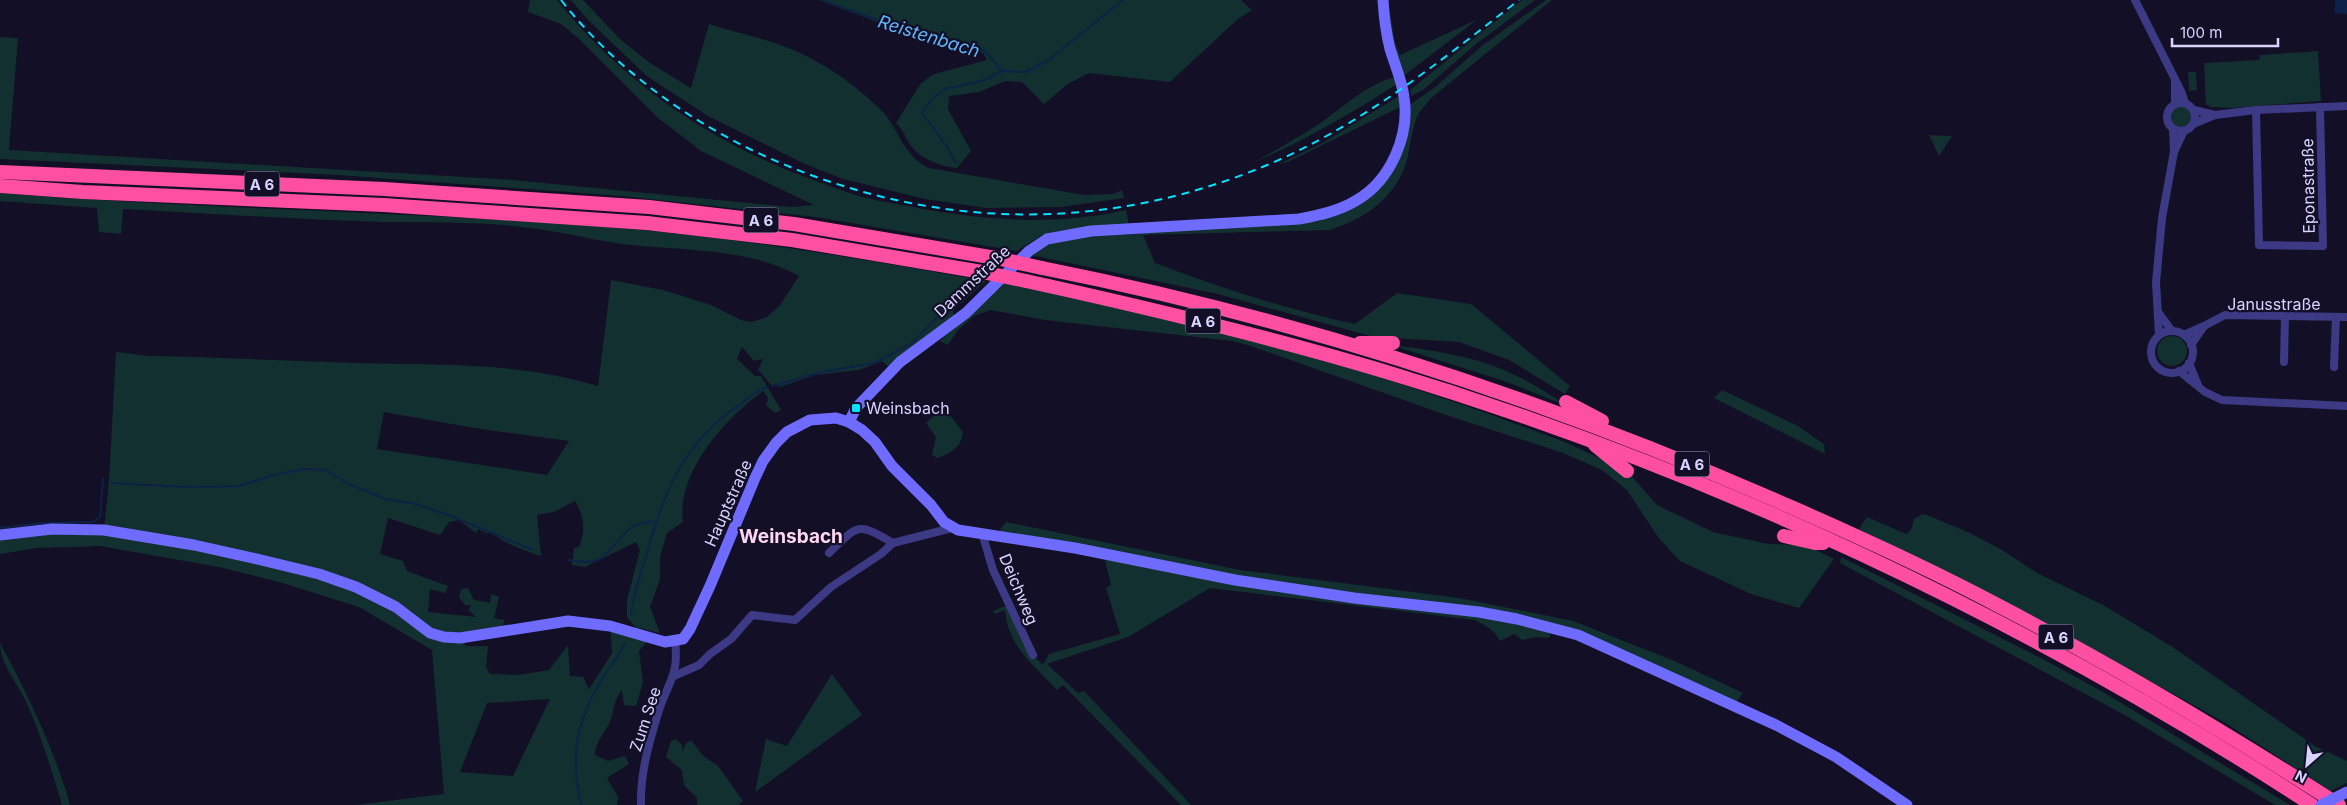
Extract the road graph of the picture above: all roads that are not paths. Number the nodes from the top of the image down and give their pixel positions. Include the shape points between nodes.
1 (1383, 0) edge
2 (2135, 0) edge
3 (2175, 80) junction
4 (2184, 103) junction
5 (2175, 104) junction
6 (2320, 106) junction
7 (2347, 106) edge
8 (2194, 110) junction
9 (2256, 110) junction
10 (2215, 115) junction
11 (2194, 124) junction
12 (2173, 129) junction
13 (2184, 131) junction
14 (2174, 152) junction
15 (0, 172) edge
16 (0, 186) edge
17 (2157, 310) junction
18 (2285, 316) junction
19 (2336, 317) junction
20 (2347, 318) edge
21 (2204, 326) junction
22 (2172, 331) junction
23 (2159, 335) junction
24 (2184, 335) junction
25 (1393, 343) dead end
26 (1350, 344) junction
27 (2191, 345) junction
28 (2284, 362) dead end
29 (2190, 363) junction
30 (2334, 367) dead end
31 (2179, 371) junction
32 (2198, 385) junction
33 (1566, 402) dead end
34 (2347, 406) edge
35 (849, 422) junction
36 (1623, 436) junction
37 (1590, 440) junction
38 (1627, 472) dead end
39 (952, 528) junction
40 (982, 533) junction
41 (0, 535) edge
42 (1784, 536) dead end
43 (1832, 542) junction
44 (894, 543) junction
45 (829, 553) dead end
46 (676, 642) junction
47 (1033, 655) dead end
48 (674, 676) junction
49 (2347, 792) edge
50 (641, 805) edge
51 (1908, 805) edge
52 (2312, 805) edge
53 (2321, 805) edge
54 (2339, 805) edge

1 - 35 street, Dammstraße via 1386,31 1404,97 1404,127 1388,169 1358,200 1327,214 1299,219 1091,231 1056,236 1029,251 966,313 900,362 856,408
2 - 3 street
3 - 4 street via 2182,91
3 - 5 street
4 - 5 street
4 - 8 street
5 - 12 street via 2167,116
6 - 7 street
6 - 9 street
6 - 9 street, Eponastraße via 2322,246 2259,245
8 - 10 street
8 - 11 street
9 - 10 street
10 - 11 street
11 - 13 street
12 - 13 street
12 - 14 street
13 - 14 street
14 - 17 street via 2162,218 2156,282
15 - 26 highway, A 6, bridge via 384,189 649,207 794,224 996,258 1160,293
16 - 37 highway, A 6, bridge via 384,205 647,223 792,240 982,272 1195,319 1378,369
17 - 22 street
17 - 23 street
18 - 19 street, Janusstraße
18 - 21 street, Janusstraße via 2225,315
18 - 28 street
19 - 20 street, Janusstraße
19 - 30 street
21 - 24 street, Janusstraße
21 - 27 street, Janusstraße
22 - 23 street
22 - 24 street
23 - 31 street via 2152,346 2153,361 2167,372
24 - 27 street
25 - 26 highway
26 - 36 highway, A 6
27 - 29 street
29 - 31 street
29 - 32 street
31 - 32 street
32 - 34 street via 2222,400
33 - 36 highway via 1603,421
35 - 39 street, Hauptstraße via 875,442 892,466
35 - 46 street, Hauptstraße via 836,418 810,420 787,432 776,443 755,478 690,629 683,639
36 - 54 highway, A 6 via 1858,536 2000,606 2167,699
37 - 38 highway
37 - 43 highway, A 6
39 - 40 street
39 - 44 street
40 - 47 street, Deichweg via 993,570
40 - 51 street via 1235,580 1517,618 1578,635 1778,726 1836,757
41 - 46 street via 52,529 104,530 257,559 319,574 363,590 396,607 430,633 444,637 460,638 568,621 610,626 665,642
42 - 43 highway via 1815,543
43 - 52 highway, A 6 via 1994,620 2096,674
44 - 45 street via 864,527 858,528
44 - 48 street via 831,587 795,620 752,615 731,639 699,665
46 - 48 street, Zum See
48 - 50 street, Zum See via 647,753
49 - 53 street, bridge

